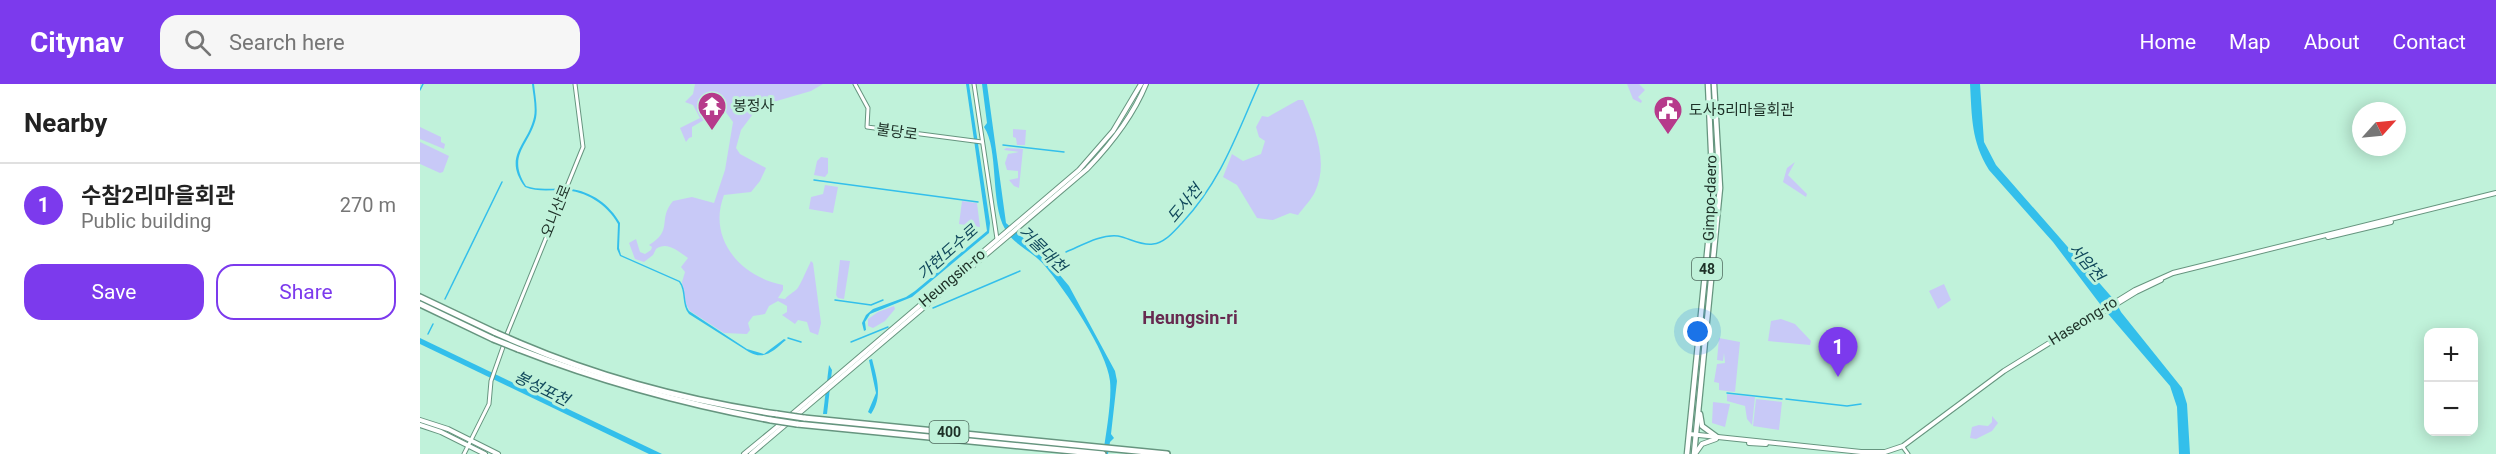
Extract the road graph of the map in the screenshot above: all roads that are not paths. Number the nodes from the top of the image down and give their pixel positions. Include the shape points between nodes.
1 (575, 84) edge
2 (855, 84) edge
3 (974, 84) edge
4 (1141, 84) edge
5 (1146, 84) edge
6 (1708, 84) edge
7 (1714, 84) edge
8 (982, 142) junction
9 (2496, 194) edge
10 (1016, 226) junction
11 (998, 241) junction
12 (420, 297) edge
13 (420, 304) edge
14 (2102, 311) junction
15 (507, 334) dead end
16 (495, 336) junction
17 (518, 346) junction
18 (503, 347) dead end
19 (1699, 405) junction
20 (420, 420) edge
21 (420, 425) edge
22 (1692, 436) junction
23 (1716, 438) junction
24 (471, 440) junction
25 (468, 446) junction
26 (1903, 447) junction
27 (1095, 450) edge
28 (464, 454) edge
29 (485, 454) edge
30 (498, 454) edge
31 (744, 454) edge
32 (751, 454) edge
33 (1103, 454) edge
34 (1167, 454) edge
35 (1687, 454) edge
36 (1694, 454) edge
37 (1856, 454) edge
38 (1886, 454) edge
39 (1908, 454) edge

1 - 15 street, 오니산로 via 583,147
2 - 8 street, 불당로 via 868,108 867,127
3 - 8 street
4 - 10 street via 1094,155
5 - 10 street via 1131,113 1087,169
6 - 22 main road, Gimpo-daero / 48 via 1713,194
7 - 19 main road, Gimpo-daero / 48 via 1720,188
8 - 11 street
9 - 14 street, Haseong-ro via 2172,276
10 - 11 street, Heungsin-ro
11 - 31 street, Heungsin-ro
11 - 32 street, Heungsin-ro
12 - 16 highway, 400
13 - 16 highway, 400
14 - 23 street, Haseong-ro via 1998,375 1890,451 1861,452
14 - 26 street, Haseong-ro via 1993,381
16 - 17 highway, 400, bridge
17 - 27 highway, 400, bridge via 647,387 737,408
17 - 27 highway, 400, bridge via 587,374 669,399 771,420
18 - 24 street via 491,381 489,404
19 - 22 main road, Gimpo-daero / 48
19 - 23 main road via 1702,426
20 - 24 street
21 - 25 street
22 - 23 street, Haseong-ro
22 - 35 main road, Gimpo-daero / 48
22 - 36 main road, Gimpo-daero / 48
23 - 36 street via 1702,444
23 - 37 street, Haseong-ro
24 - 25 street
24 - 30 street
25 - 28 street
25 - 29 street
26 - 38 street, Haseong-ro
26 - 39 street
27 - 33 highway, 400
27 - 34 highway, 400

